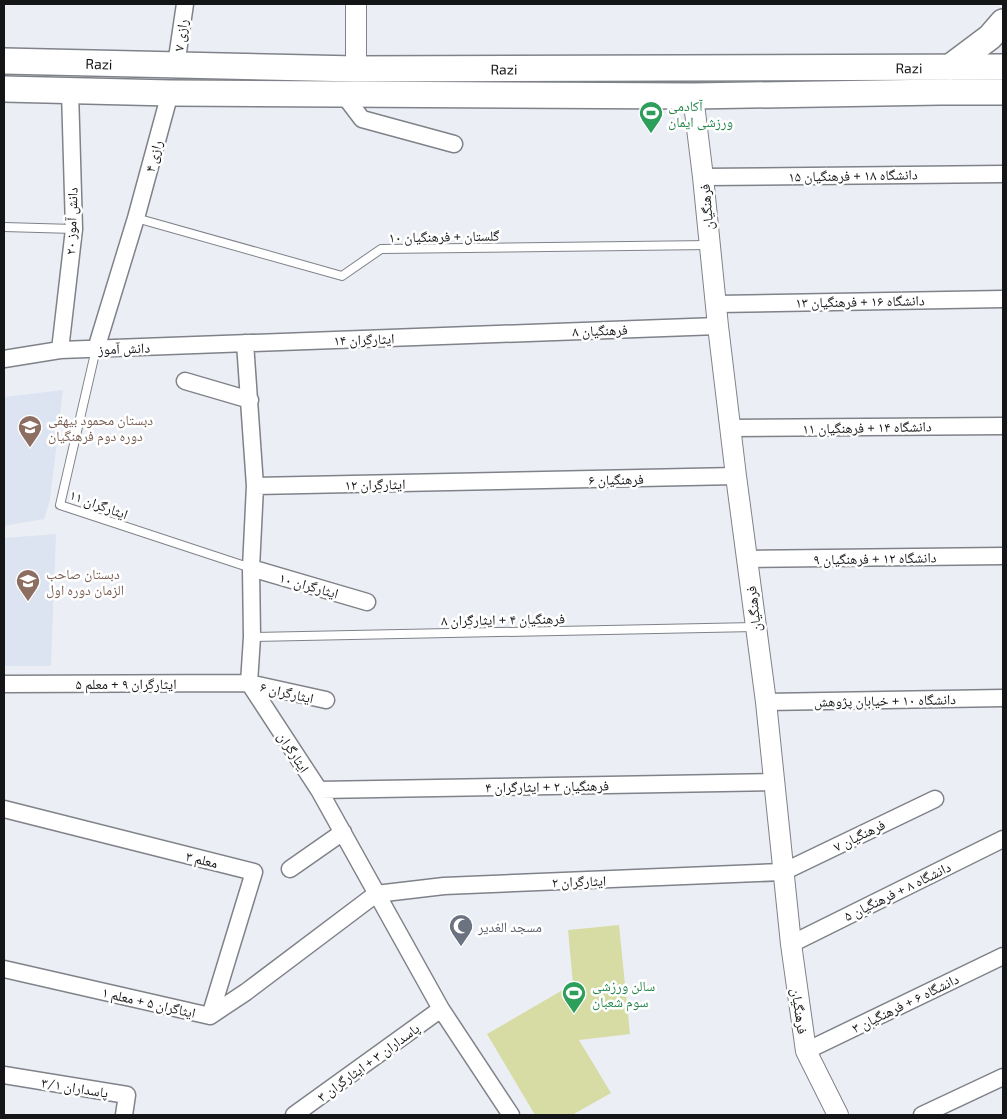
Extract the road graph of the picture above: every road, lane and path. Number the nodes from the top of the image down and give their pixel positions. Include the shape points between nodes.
1 (184, 4) edge
2 (356, 4) edge
3 (1003, 22) edge
4 (4, 61) edge
5 (176, 65) junction
6 (1003, 67) edge
7 (356, 69) junction
8 (943, 75) junction
9 (4, 89) edge
10 (70, 91) junction
11 (1003, 92) edge
12 (170, 93) junction
13 (343, 94) junction
14 (693, 96) junction
15 (454, 144) dead end
16 (1003, 174) edge
17 (703, 177) junction
18 (136, 218) junction
19 (4, 227) edge
20 (74, 229) junction
21 (710, 245) junction
22 (1003, 299) edge
23 (717, 304) junction
24 (718, 326) junction
25 (482, 335) joint
26 (245, 344) junction
27 (96, 349) junction
28 (60, 350) junction
29 (4, 359) edge
30 (185, 381) dead end
31 (250, 400) junction
32 (1003, 426) edge
33 (731, 428) junction
34 (736, 476) junction
35 (496, 481) joint
36 (255, 486) junction
37 (1003, 556) edge
38 (747, 559) junction
39 (251, 568) junction
40 (366, 602) dead end
41 (755, 627) junction
42 (252, 637) junction
43 (249, 683) junction
44 (4, 684) edge
45 (1003, 698) edge
46 (326, 700) dead end
47 (766, 702) junction
48 (774, 782) junction
49 (319, 790) junction
50 (935, 799) dead end
51 (4, 810) edge
52 (343, 832) junction
53 (1003, 839) edge
54 (290, 869) dead end
55 (783, 872) junction
56 (376, 894) junction
57 (791, 944) junction
58 (1003, 956) edge
59 (4, 969) edge
60 (441, 1009) junction
61 (210, 1016) junction
62 (806, 1051) junction
63 (4, 1075) edge
64 (1003, 1077) edge
65 (124, 1115) edge
66 (294, 1115) edge
67 (510, 1115) edge
68 (838, 1115) edge
69 (922, 1115) edge

1 - 5 street, رازی ۷
2 - 7 street
3 - 8 main road via 990,37
4 - 5 main road, Razi
5 - 7 main road, Razi
6 - 8 main road, Razi
7 - 8 main road, Razi
8 - 11 main road, Razi
8 - 14 main road, Razi
9 - 10 main road, Razi
10 - 12 main road, Razi
10 - 20 street, دانش آموز ۲۰
12 - 13 main road, Razi
12 - 18 street, رازی ۴
13 - 14 main road, Razi
13 - 15 street via 362,119
14 - 17 street, فرهنگیان
16 - 17 street, دانشگاه ۱۸ + فرهنگیان ۱۵
17 - 21 street, فرهنگیان
18 - 21 lane, گلستان + فرهنگیان ۱۰ via 342,276 381,249
18 - 27 street, رازی ۴
19 - 20 lane
20 - 28 street, دانش آموز ۲۰
21 - 23 street, فرهنگیان
22 - 23 street, دانشگاه ۱۶ + فرهنگیان ۱۳
23 - 24 street, فرهنگیان
24 - 25 street, فرهنگیان ۸
24 - 33 street, فرهنگیان
25 - 26 street, ایثارگران ۱۴
26 - 27 street, دانش آموز
26 - 31 street
27 - 28 street, دانش آموز
27 - 39 lane, ایثارگران ۱۱ via 60,506
28 - 29 street, دانش آموز
30 - 31 street
31 - 36 street
32 - 33 street, دانشگاه ۱۴ + فرهنگیان ۱۱
33 - 34 street, فرهنگیان
34 - 35 street, فرهنگیان ۶
34 - 38 street, فرهنگیان
35 - 36 street, ایثارگران ۱۲
36 - 39 street
37 - 38 street, دانشگاه ۱۲ + فرهنگیان ۹
38 - 41 street, فرهنگیان
39 - 40 street, ایثارگران ۱۰
39 - 42 street
41 - 42 lane, فرهنگیان ۴ + ایثارگران ۸
41 - 47 street, فرهنگیان
42 - 43 street
43 - 44 street, ایثارگران ۹ + معلم ۵
43 - 46 street, ایثارگران ۶
43 - 49 street, ایثارگران
45 - 47 street, دانشگاه ۱۰ + خیابان پژوهش
47 - 48 street, فرهنگیان
48 - 49 street, فرهنگیان ۲ + ایثارگران ۴
48 - 55 street, فرهنگیان
49 - 52 street, ایثارگران
50 - 55 street, فرهنگیان ۷
51 - 61 street, معلم ۳ via 254,872
52 - 54 street
52 - 56 street, ایثارگران
53 - 57 street, دانشگاه ۸ + فرهنگیان ۵
55 - 56 street, ایثارگران ۲ via 444,886
55 - 57 street, فرهنگیان
56 - 60 street, ایثارگران
56 - 61 street, ایثاگران ۵ + معلم ۱
57 - 62 street, فرهنگیان
58 - 62 street, دانشگاه ۶ + فرهنگیان ۳
59 - 61 street, ایثاگران ۵ + معلم ۱
60 - 66 street, پاسداران ۳ + ایثارگران ۳
60 - 67 street, ایثارگران
62 - 68 street, فرهنگیان
63 - 65 street, پاسداران ۳/۱ via 127,1096
64 - 69 street

